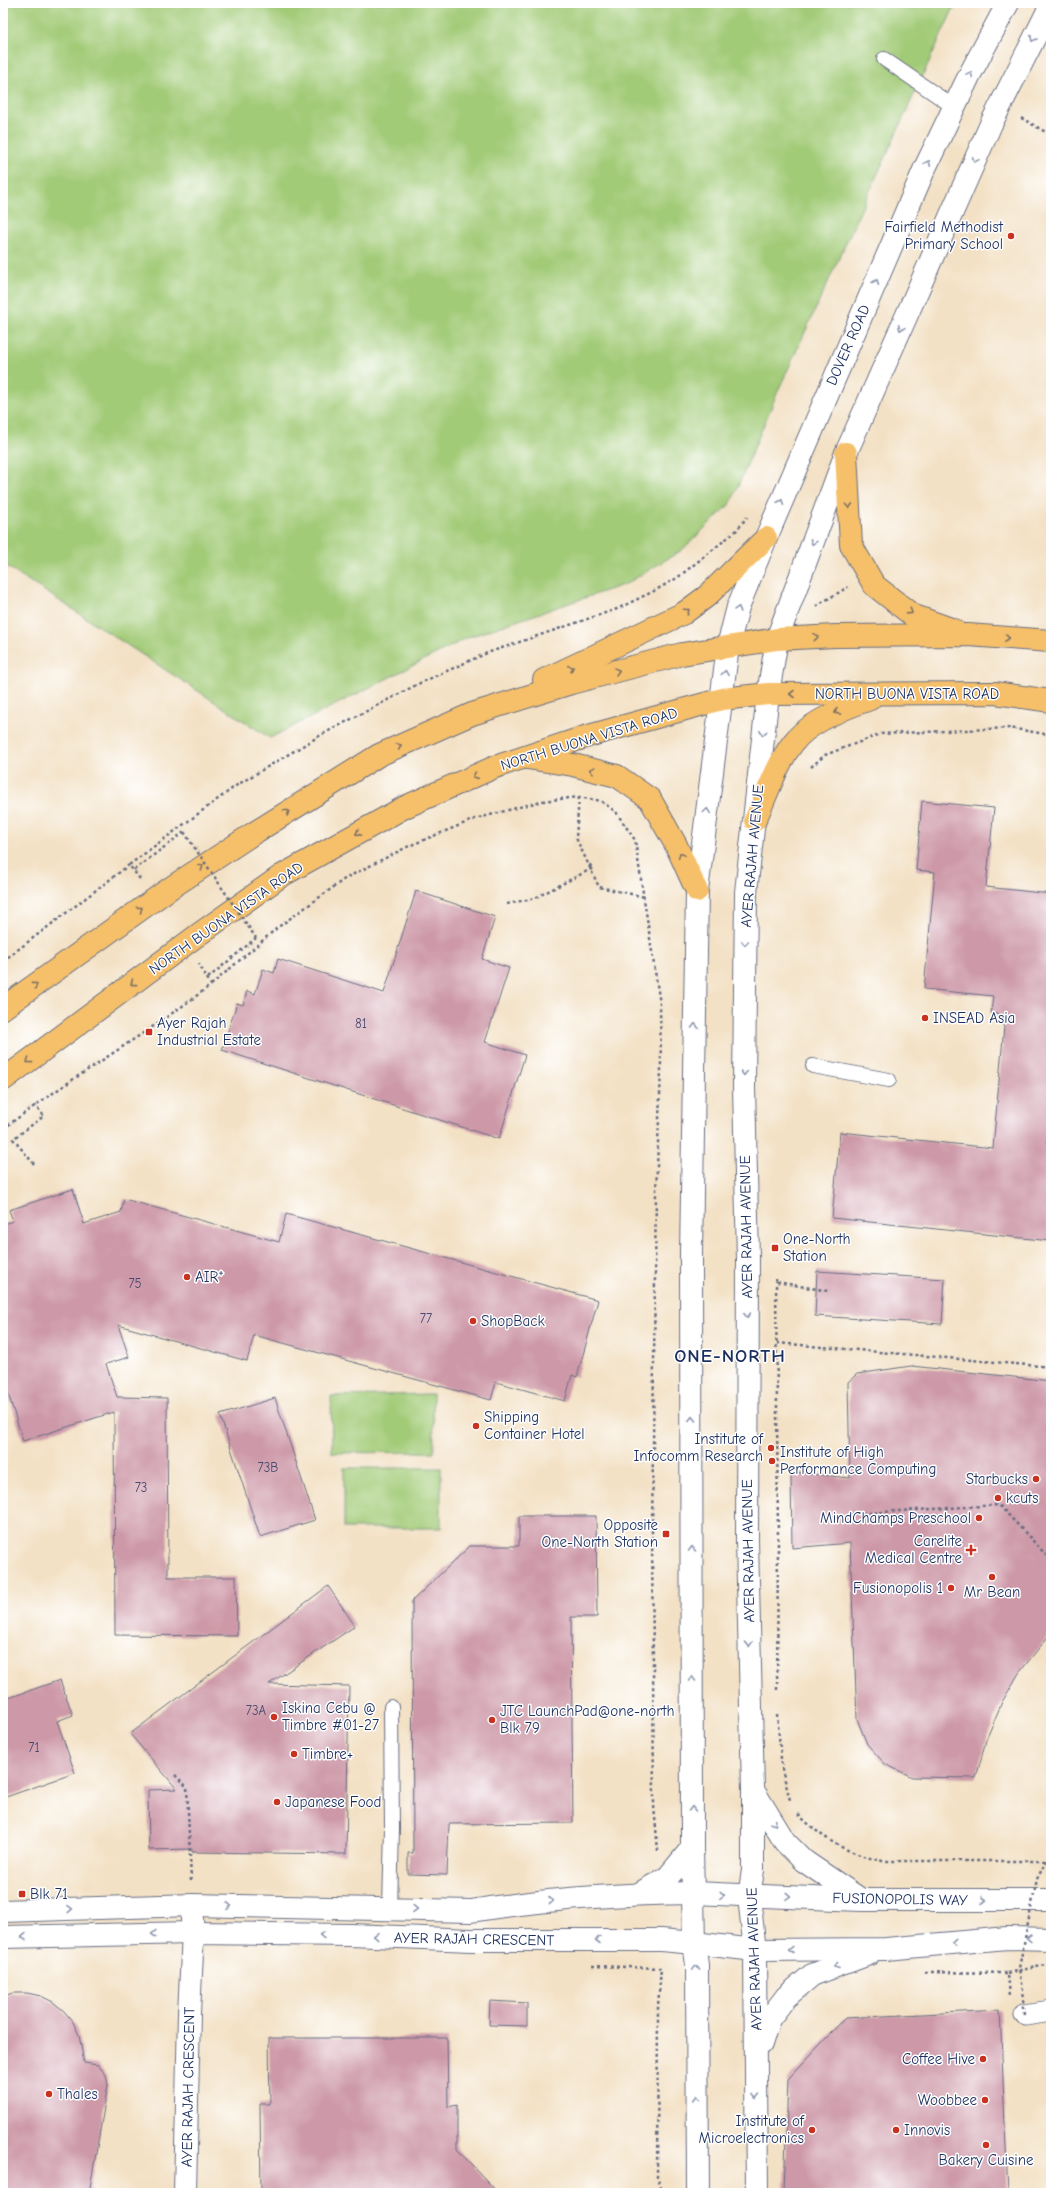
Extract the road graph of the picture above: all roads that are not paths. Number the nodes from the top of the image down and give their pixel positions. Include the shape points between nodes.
1 (1008, 3) edge
2 (1051, 5) edge
3 (884, 59) dead end
4 (954, 107) junction
5 (846, 453) junction
6 (766, 538) junction
7 (968, 635) junction
8 (777, 639) junction
9 (1051, 641) edge
10 (728, 646) junction
11 (768, 694) junction
12 (887, 694) junction
13 (722, 699) junction
14 (1051, 701) edge
15 (472, 714) junction
16 (524, 757) junction
17 (755, 820) junction
18 (697, 891) junction
19 (3, 1008) edge
20 (813, 1066) dead end
21 (3, 1080) edge
22 (889, 1080) dead end
23 (391, 1707) dead end
24 (753, 1790) junction
25 (692, 1848) junction
26 (694, 1893) junction
27 (639, 1894) junction
28 (749, 1897) junction
29 (861, 1900) junction
30 (1051, 1900) edge
31 (190, 1906) junction
32 (390, 1908) junction
33 (3, 1911) edge
34 (193, 1934) junction
35 (3, 1938) edge
36 (1051, 1939) edge
37 (694, 1943) junction
38 (886, 1949) junction
39 (755, 1950) junction
40 (1017, 2011) road end
41 (1051, 2012) edge
42 (756, 2057) junction
43 (185, 2193) edge
44 (698, 2193) edge
45 (757, 2193) edge

4 -> 1 street, DOVER ROAD
2 -> 5 street via 997,111
3 - 4 lane
6 -> 4 street, DOVER ROAD via 924,170
5 -> 7 main road via 851,545 874,585 912,615
5 -> 8 street
10 -> 6 street, DOVER ROAD via 738,607
15 -> 6 main road via 684,613 707,596
8 -> 7 main road
7 -> 9 main road
8 - 10 main road
8 - 11 street
13 -> 10 street, DOVER ROAD
15 -> 10 main road via 674,656
12 -> 11 main road, NORTH BUONA VISTA ROAD
11 - 13 main road, NORTH BUONA VISTA ROAD
11 -> 17 street, AYER RAJAH AVENUE
12 - 14 main road, NORTH BUONA VISTA ROAD via 995,693
12 -> 17 main road via 840,710 794,741
13 - 16 main road, NORTH BUONA VISTA ROAD via 588,736
18 -> 13 street
19 -> 15 main road via 169,889 254,832 378,755
18 -> 16 main road via 676,845 650,799 617,776 574,765
16 -> 21 main road, NORTH BUONA VISTA ROAD via 495,767 405,807 281,876
17 -> 24 street, AYER RAJAH AVENUE via 746,892 744,1087 748,1259 747,1548
25 -> 18 street via 691,1254
20 - 22 lane
23 - 32 lane
24 - 28 street, AYER RAJAH AVENUE via 754,1870
24 -> 29 street via 785,1842 804,1861
25 - 26 street
25 - 27 street via 668,1877
26 - 27 street, AYER RAJAH CRESCENT
26 -> 28 street, AYER RAJAH CRESCENT
26 - 37 street
32 -> 27 street, AYER RAJAH CRESCENT via 471,1910
28 -> 29 street, FUSIONOPOLIS WAY via 764,1895
28 - 39 street, AYER RAJAH AVENUE
29 -> 30 street, FUSIONOPOLIS WAY
31 -> 32 street, AYER RAJAH CRESCENT
33 -> 31 street, AYER RAJAH CRESCENT
31 - 34 street, AYER RAJAH CRESCENT
34 -> 35 street, AYER RAJAH CRESCENT
37 -> 34 street, AYER RAJAH CRESCENT via 661,1940 471,1940 351,1935
34 - 43 street, AYER RAJAH CRESCENT
36 -> 38 street via 1007,1938
37 - 39 street, AYER RAJAH CRESCENT
44 -> 37 street via 697,1965
38 -> 39 street
38 -> 42 street via 812,1975 786,1997 769,2019
39 - 42 street, AYER RAJAH AVENUE
40 - 41 street
42 -> 45 street, AYER RAJAH AVENUE

